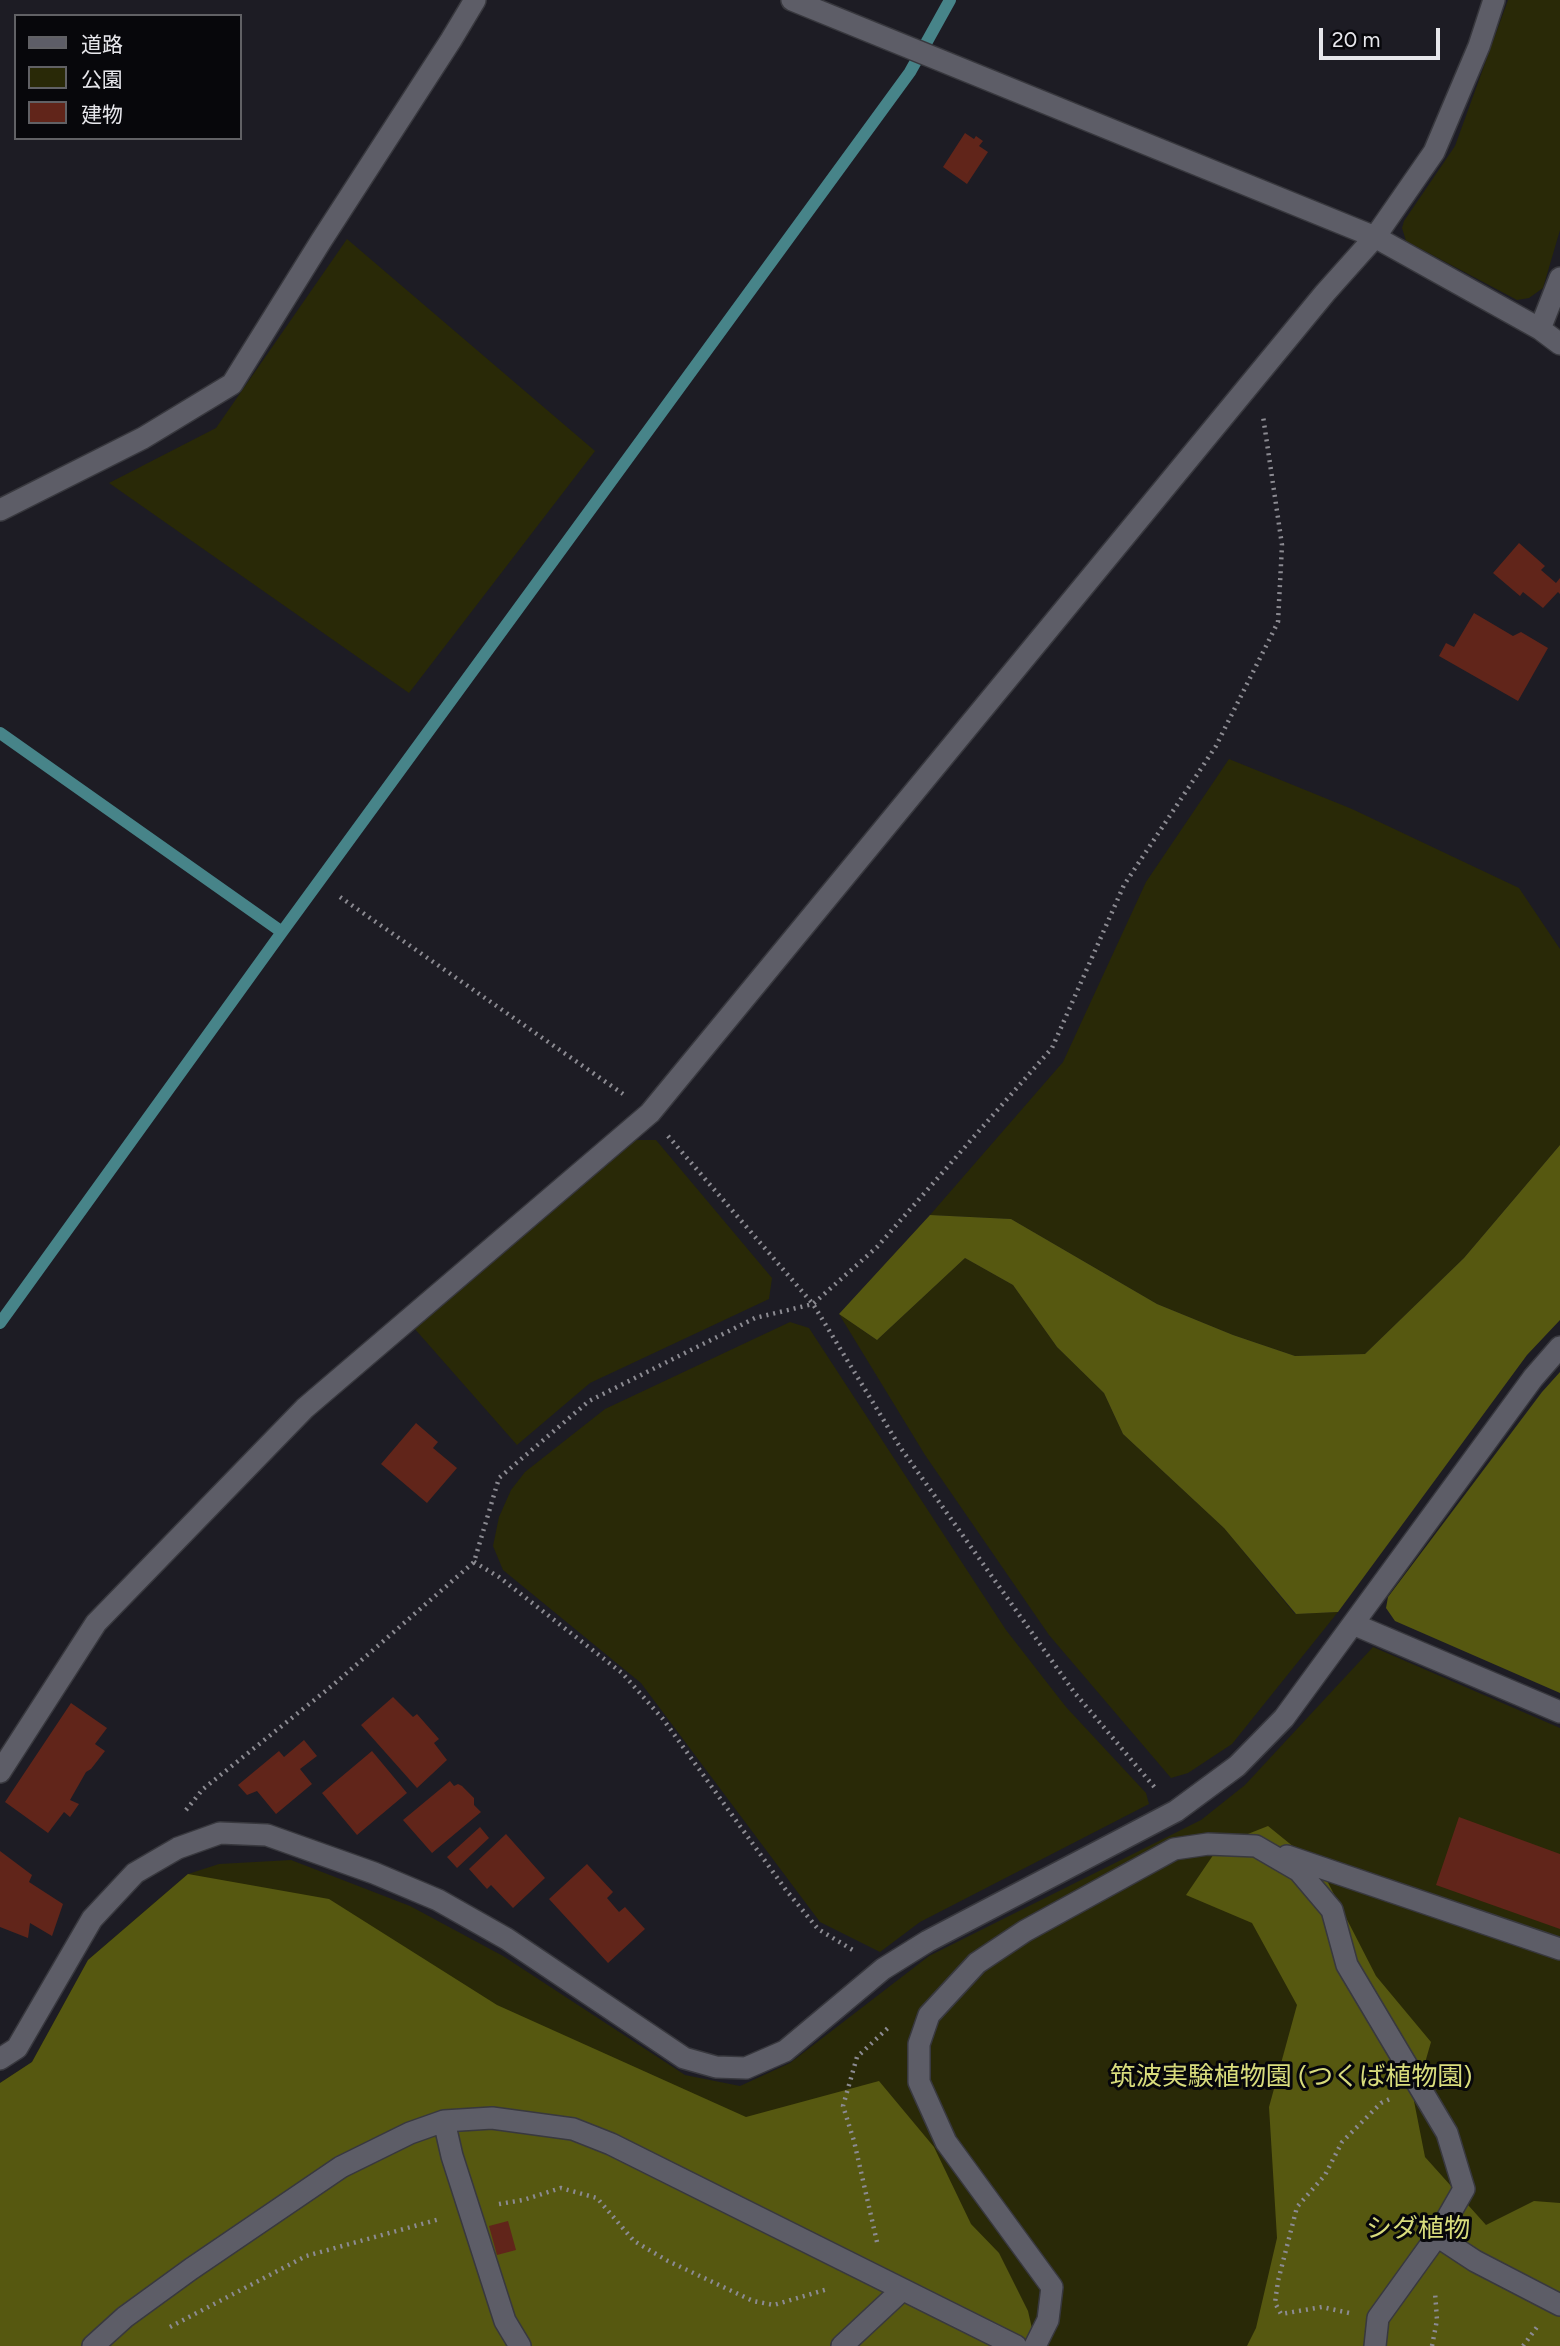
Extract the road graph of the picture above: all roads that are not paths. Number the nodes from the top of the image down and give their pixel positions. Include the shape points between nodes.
1 (475, 0) edge
2 (792, 0) edge
3 (1494, 0) edge
4 (1375, 237) junction
5 (1560, 278) edge
6 (1540, 328) junction
7 (1560, 344) edge
8 (0, 510) edge
9 (1560, 1347) edge
10 (1353, 1624) junction
11 (1560, 1712) edge
12 (0, 1772) edge
13 (1256, 1846) junction
14 (1560, 1949) edge
15 (0, 2059) edge
16 (444, 2121) junction
17 (1445, 2241) junction
18 (892, 2285) junction
19 (1560, 2305) edge
20 (93, 2346) edge
21 (520, 2346) edge
22 (842, 2346) edge
23 (1016, 2346) edge
24 (1035, 2346) edge
25 (1375, 2346) edge

1 - 8 street via 232,384 143,438
2 - 4 street
3 - 4 street via 1434,152
4 - 6 street
4 - 12 street via 650,1113 304,1408 96,1623
5 - 6 street
6 - 7 street
9 - 10 street
10 - 11 street
10 - 15 street via 1284,1718 1237,1766 1176,1811 940,1934 883,1969 785,2051 746,2068 716,2067 684,2058 507,1939 438,1900 267,1835 220,1833 178,1848 135,1873 92,1919 17,2048
13 - 14 street
13 - 17 street via 1299,1871 1332,1910 1346,1965 1447,2133 1464,2189
13 - 24 street via 1208,1844 1174,1849 1025,1931 977,1963 929,2015 919,2043 919,2082 946,2143 1052,2287 1048,2320
16 - 18 street via 492,2118 573,2129
16 - 20 street via 341,2167 191,2269
16 - 21 street via 505,2321
17 - 19 street
17 - 25 street via 1378,2318
18 - 22 street
18 - 23 street

